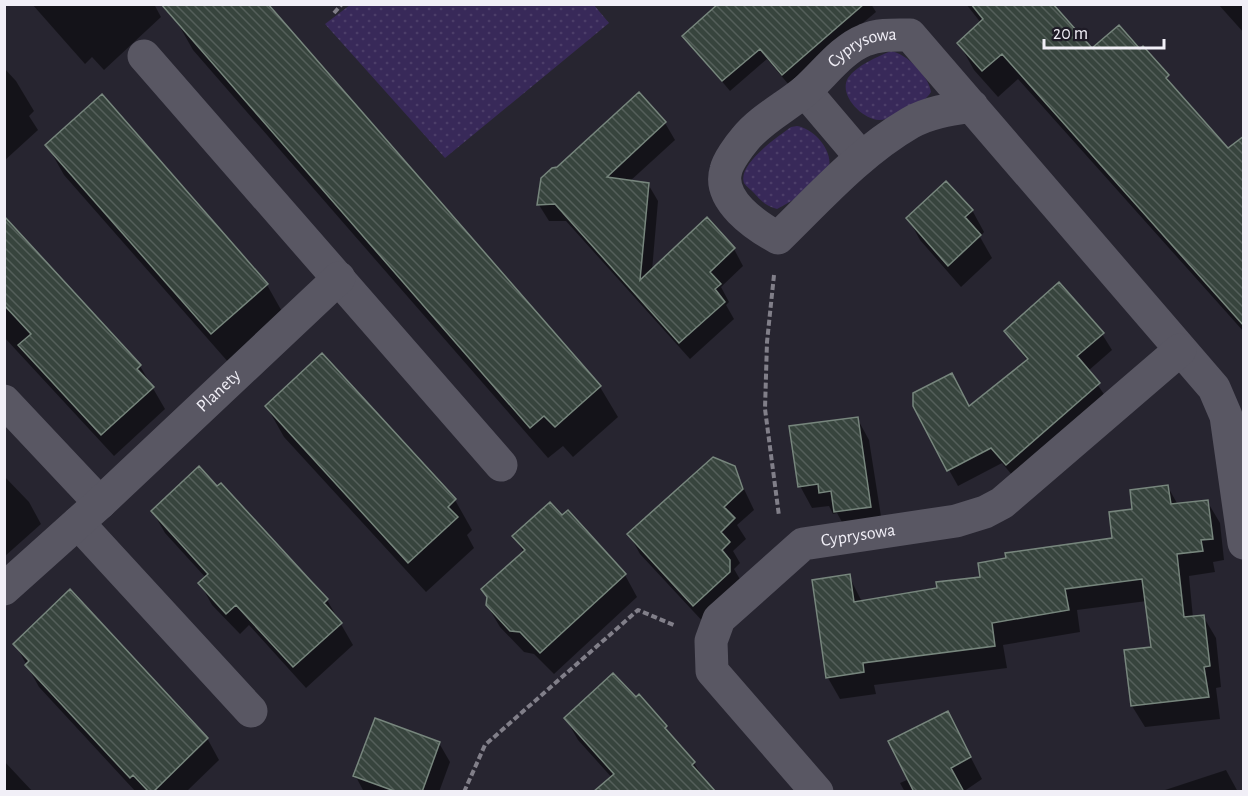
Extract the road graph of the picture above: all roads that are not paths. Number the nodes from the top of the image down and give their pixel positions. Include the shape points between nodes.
1 (144, 56) dead end
2 (805, 91) junction
3 (972, 106) junction
4 (861, 157) junction
5 (339, 278) junction
6 (1180, 350) junction
7 (4, 400) edge
8 (501, 465) dead end
9 (89, 513) junction
10 (1242, 527) edge
11 (4, 589) edge
12 (252, 711) dead end
13 (817, 792) edge

1 - 5 street
2 - 3 street, Cyprysowa via 862,40 910,35
2 - 4 street
2 - 4 street, Cyprysowa via 744,139 726,171 726,191 738,207 778,238
3 - 4 street via 944,110 912,122
3 - 6 street, Cyprysowa
5 - 8 street
5 - 9 street, Planety
6 - 10 street, Cyprysowa via 1221,399
6 - 13 street, Cyprysowa via 1002,503 956,522 803,544 718,620 711,641 712,671
7 - 9 street
9 - 11 street, Planety
9 - 12 street

